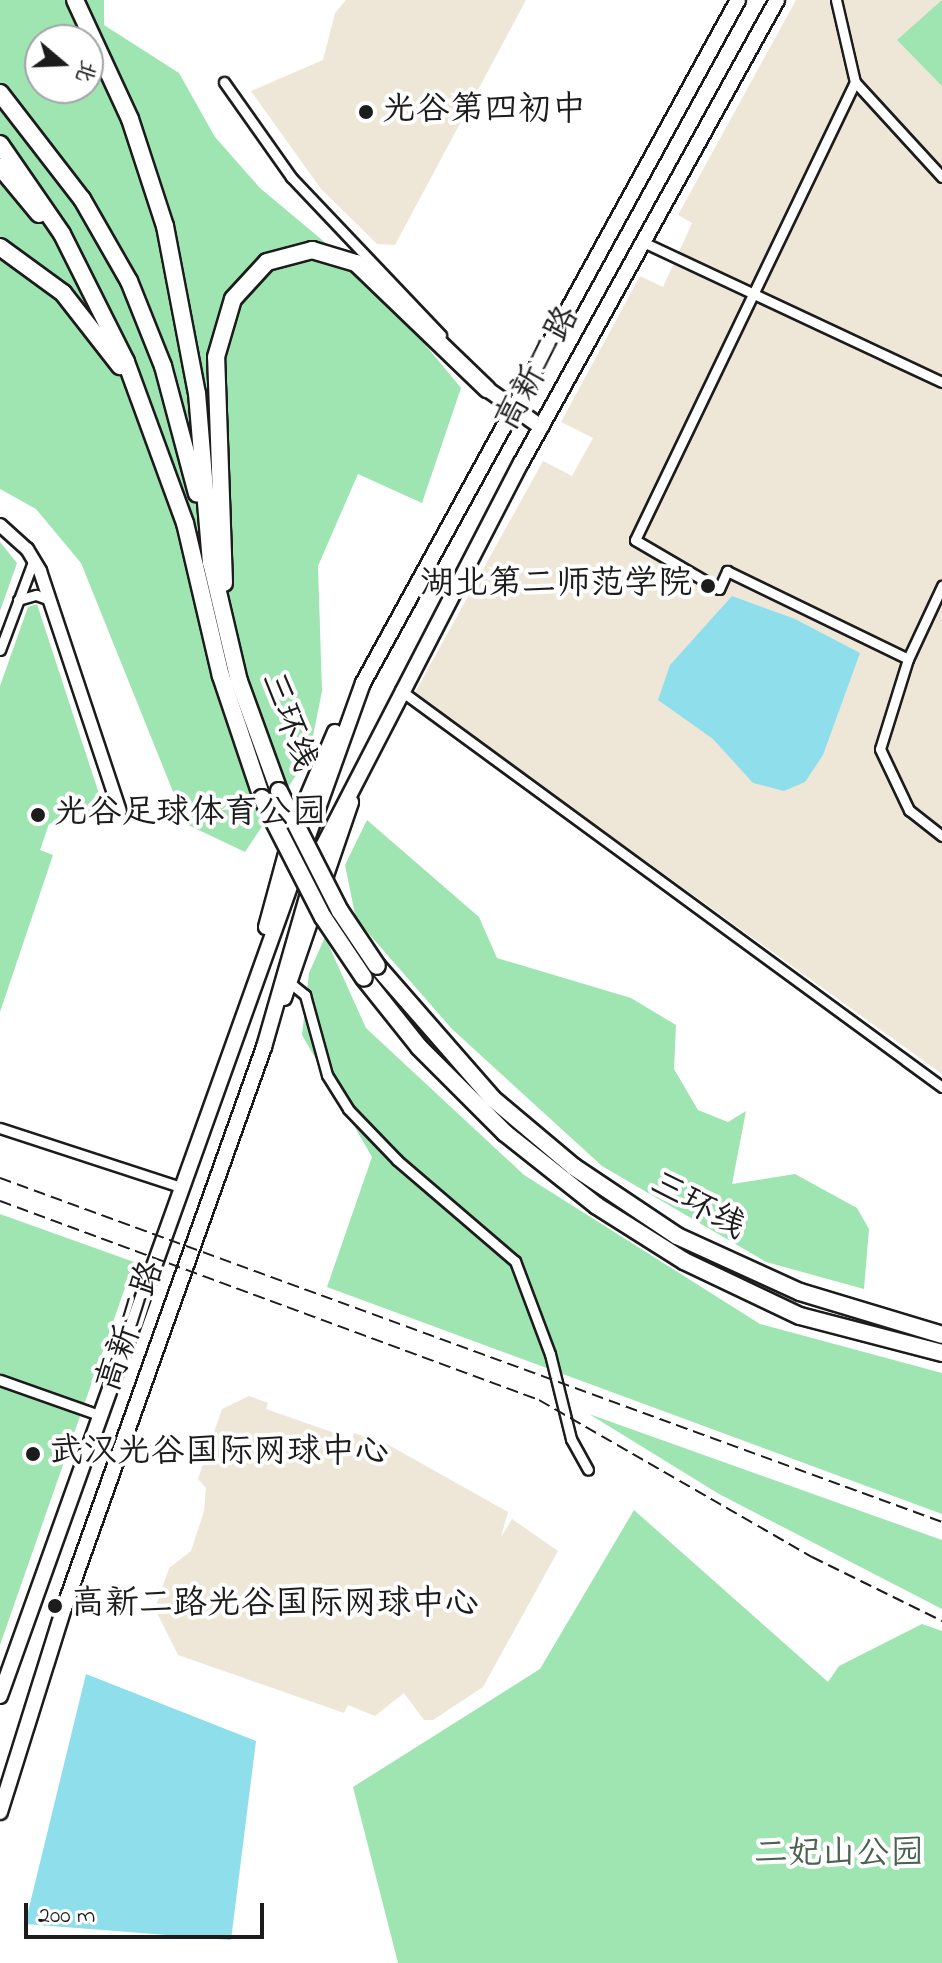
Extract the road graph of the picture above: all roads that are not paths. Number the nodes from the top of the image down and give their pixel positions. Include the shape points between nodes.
1 (75, 0) edge
2 (738, 0) edge
3 (777, 0) edge
4 (836, 0) edge
5 (224, 82) dead end
6 (855, 82) junction
7 (0, 95) edge
8 (0, 144) edge
9 (0, 167) edge
10 (942, 177) edge
11 (643, 242) junction
12 (0, 247) edge
13 (750, 293) junction
14 (95, 294) junction
15 (942, 382) edge
16 (487, 389) junction
17 (140, 398) junction
18 (510, 410) junction
19 (541, 427) junction
20 (194, 448) junction
21 (0, 525) edge
22 (34, 559) junction
23 (942, 586) edge
24 (18, 600) junction
25 (50, 600) junction
26 (224, 617) junction
27 (0, 650) edge
28 (908, 659) junction
29 (400, 690) junction
30 (360, 770) junction
31 (120, 811) dead end
32 (942, 836) edge
33 (289, 982) junction
34 (264, 1047) junction
35 (942, 1087) edge
36 (0, 1128) edge
37 (180, 1187) junction
38 (800, 1292) junction
39 (942, 1326) edge
40 (859, 1332) junction
41 (942, 1335) edge
42 (942, 1353) edge
43 (942, 1363) edge
44 (0, 1380) edge
45 (99, 1415) junction
46 (588, 1470) dead end
47 (0, 1696) edge
48 (4, 1786) edge
49 (0, 1812) edge

1 - 20 highway via 130,119 165,226 189,337
2 - 18 main road, 高新二路
3 - 11 main road, 高新二路
4 - 6 street
5 - 16 street via 291,177
6 - 10 street
6 - 13 street
7 - 20 highway via 82,199 129,281
8 - 14 highway, 三环线 via 46,208
9 - 14 highway
11 - 13 street
11 - 19 main road, 高新二路
12 - 17 highway via 63,293
13 - 15 street
13 - 28 street via 635,540 719,589 727,571
14 - 17 highway, 三环线
16 - 18 main road
16 - 26 highway via 389,290 343,256 296,251 254,272 226,316 216,357
17 - 40 highway, 三环线, bridge via 185,523 221,676 262,798 323,917 364,978 419,1047 505,1133 597,1206 684,1261 800,1316
18 - 19 main road
18 - 37 main road, 高新二路 via 363,683
19 - 29 main road, 高新二路
20 - 26 highway, 三环线
21 - 22 street
22 - 24 street
22 - 25 street
23 - 28 street
24 - 25 street via 36,595
24 - 27 street
25 - 31 street
26 - 38 highway, 三环线, bridge via 279,791 377,966 492,1098 574,1167 677,1236
28 - 32 street via 894,688 880,749 909,810
29 - 30 main road, 高新二路
29 - 35 street
30 - 33 main road, 高新二路
30 - 34 main road, 高新二路 via 302,903
33 - 34 main road, 高新二路
33 - 46 street via 305,995 327,1075 348,1109 397,1160 515,1261 550,1354 571,1439
34 - 48 main road, 高新二路
36 - 37 street
37 - 45 main road, 高新二路
38 - 39 highway
38 - 41 highway, 三环线
40 - 42 highway, 三环线
40 - 43 highway
44 - 45 street
45 - 47 main road, 高新二路
48 - 49 main road, 高新二路

